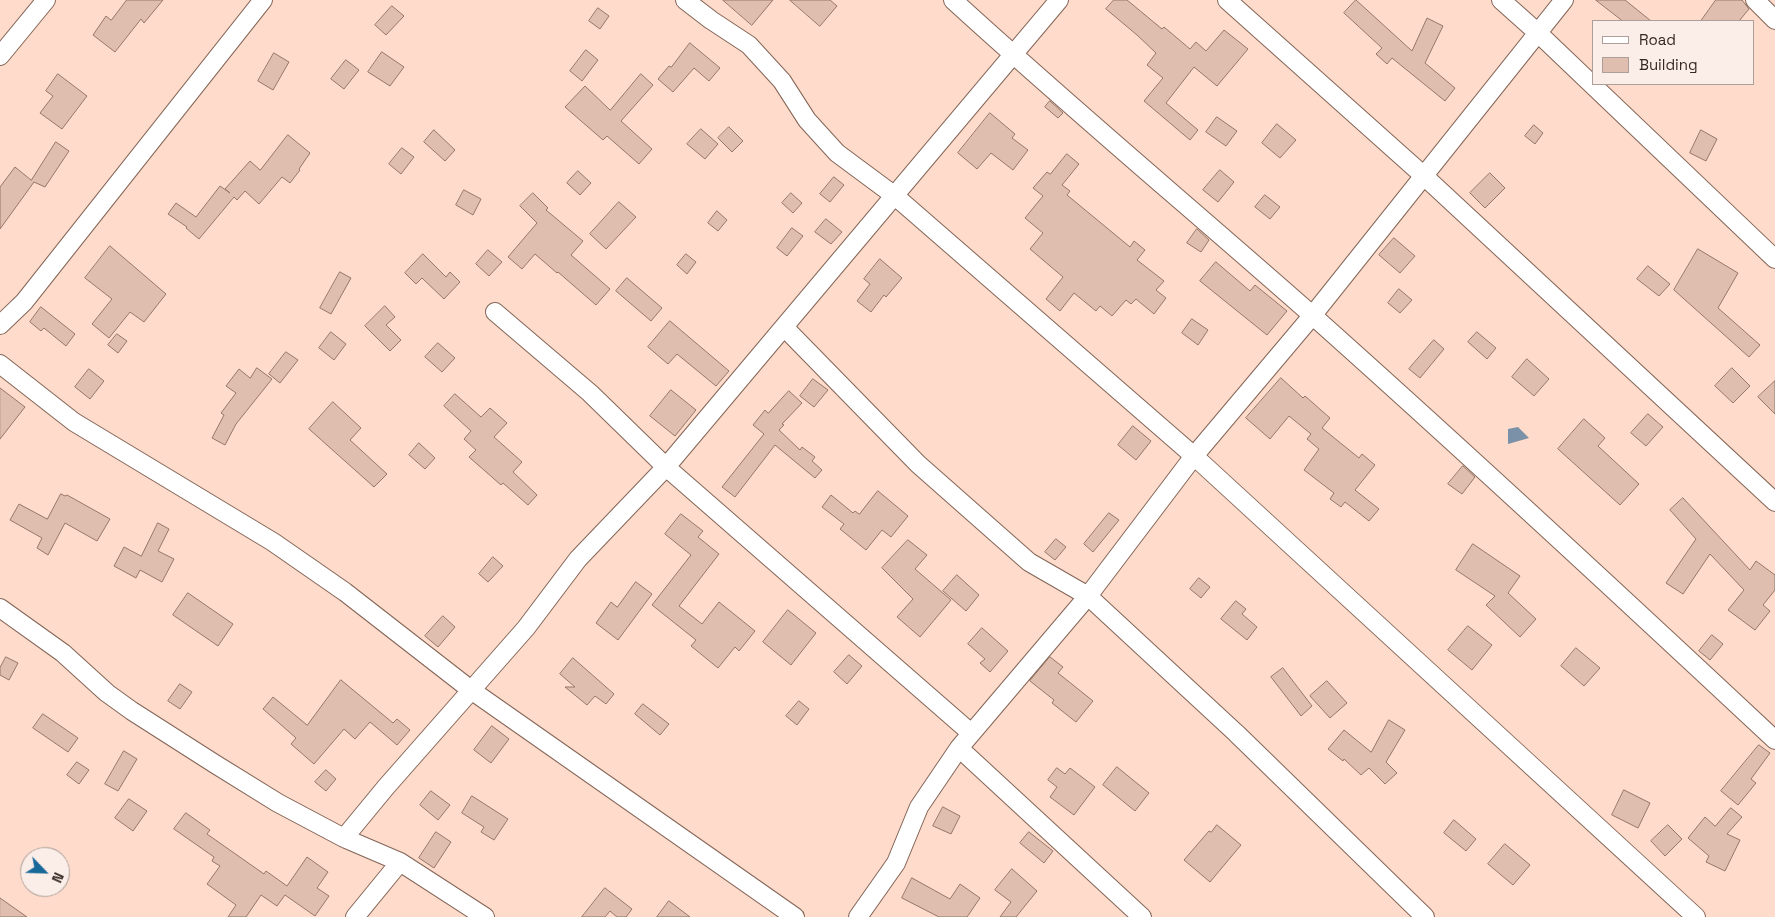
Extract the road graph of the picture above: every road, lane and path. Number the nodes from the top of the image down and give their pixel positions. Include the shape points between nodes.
1 (46, 0) edge
2 (263, 0) edge
3 (685, 0) edge
4 (953, 0) edge
5 (1059, 0) edge
6 (1227, 0) edge
7 (1501, 0) edge
8 (1564, 0) edge
9 (1755, 0) edge
10 (1775, 20) edge
11 (1538, 33) junction
12 (1013, 55) junction
13 (0, 56) edge
14 (1592, 84) edge
15 (1593, 85) edge
16 (1424, 176) junction
17 (894, 196) junction
18 (1775, 259) edge
19 (495, 312) dead end
20 (1312, 316) junction
21 (0, 326) edge
22 (784, 327) junction
23 (0, 364) edge
24 (1194, 456) junction
25 (666, 468) junction
26 (1775, 502) edge
27 (1088, 596) junction
28 (0, 608) edge
29 (471, 690) junction
30 (972, 733) junction
31 (1775, 740) edge
32 (959, 748) junction
33 (344, 838) junction
34 (400, 862) junction
35 (355, 917) edge
36 (485, 917) edge
37 (796, 917) edge
38 (858, 917) edge
39 (1142, 917) edge
40 (1425, 917) edge
41 (1696, 917) edge

1 - 13 street
2 - 21 street via 24,302
3 - 17 street via 749,45 782,81 807,120 836,153
4 - 12 street
5 - 12 street
6 - 16 street
7 - 11 street
8 - 11 street
9 - 10 street
11 - 14 street
11 - 16 street
12 - 17 street
12 - 20 street
15 - 18 street
16 - 20 street
16 - 26 street
17 - 22 street
17 - 24 street
19 - 25 street via 590,393
20 - 24 street
20 - 31 street via 1592,569
22 - 25 street
22 - 27 street via 918,464 1028,562
23 - 29 street via 74,422 281,548 345,592
24 - 27 street
24 - 41 street
25 - 29 street via 578,558 526,628
25 - 30 street
27 - 30 street
27 - 40 street via 1236,733
28 - 33 street via 62,653 132,711 278,803
29 - 33 street
29 - 37 street
30 - 32 street
32 - 38 street via 919,806 896,864
32 - 39 street
33 - 34 street
34 - 35 street
34 - 36 street

